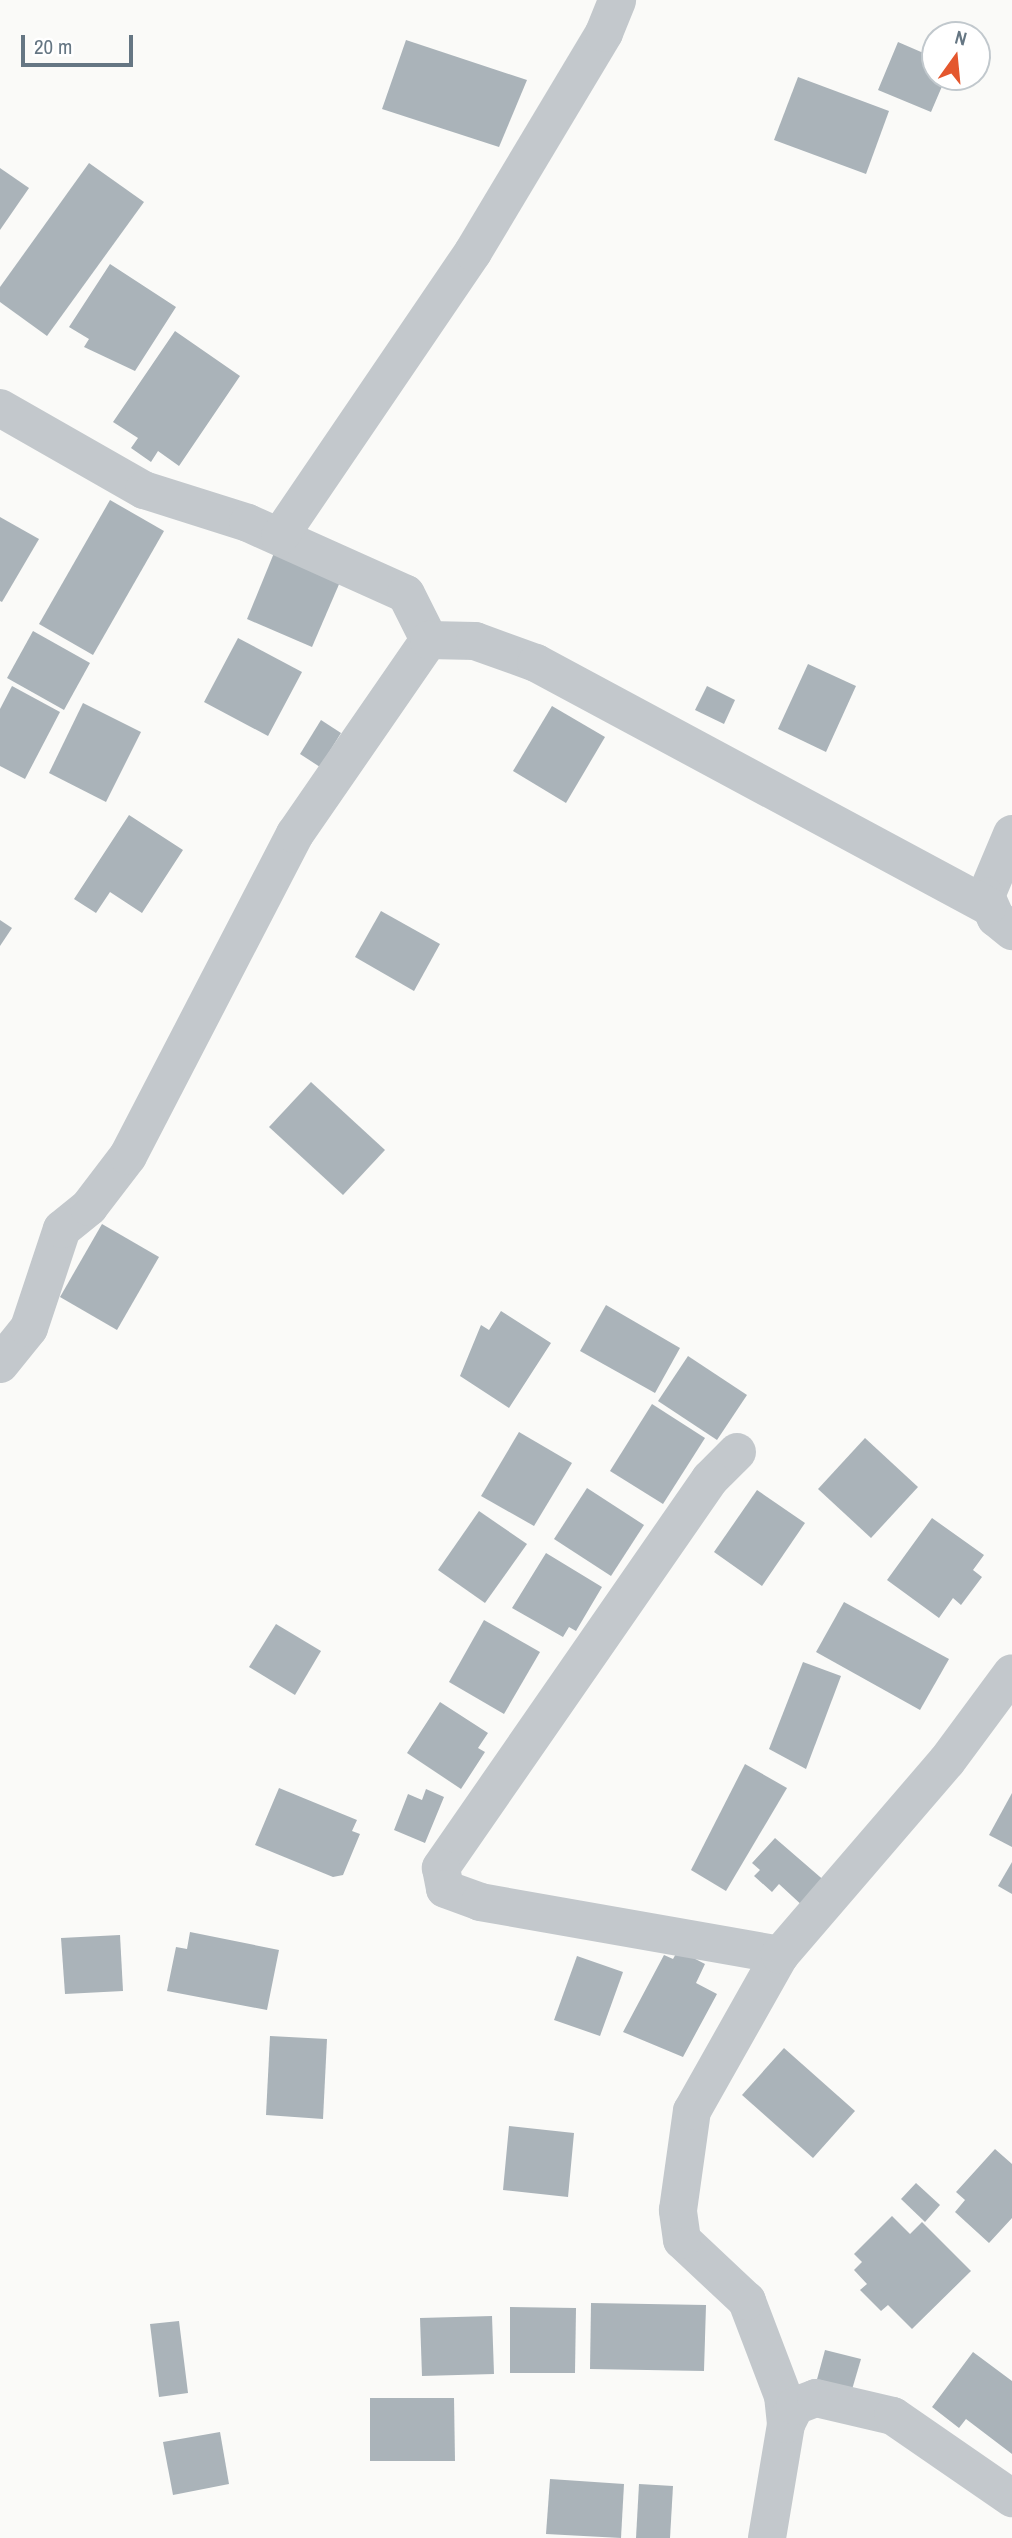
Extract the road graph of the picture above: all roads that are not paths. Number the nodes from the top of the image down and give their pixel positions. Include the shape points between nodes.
1 (617, 0) edge
2 (0, 408) edge
3 (280, 537) junction
4 (429, 640) junction
5 (1012, 834) edge
6 (1000, 918) edge
7 (0, 1364) edge
8 (737, 1452) dead end
9 (1012, 1673) edge
10 (780, 1955) junction
11 (786, 2424) junction
12 (1012, 2498) edge
13 (767, 2538) edge

1 - 3 street via 604,33 473,252
2 - 3 street via 144,490
3 - 4 street via 406,594
4 - 6 street via 475,641 536,663
4 - 7 street via 295,834 128,1156 89,1207 62,1229 29,1328
5 - 6 street via 991,874
8 - 10 street via 709,1479 441,1868 445,1889 480,1902
9 - 10 street via 947,1761
10 - 11 street via 692,2111 678,2210 682,2240 747,2301 783,2396
11 - 12 street via 795,2406 816,2398 893,2416
11 - 13 street

